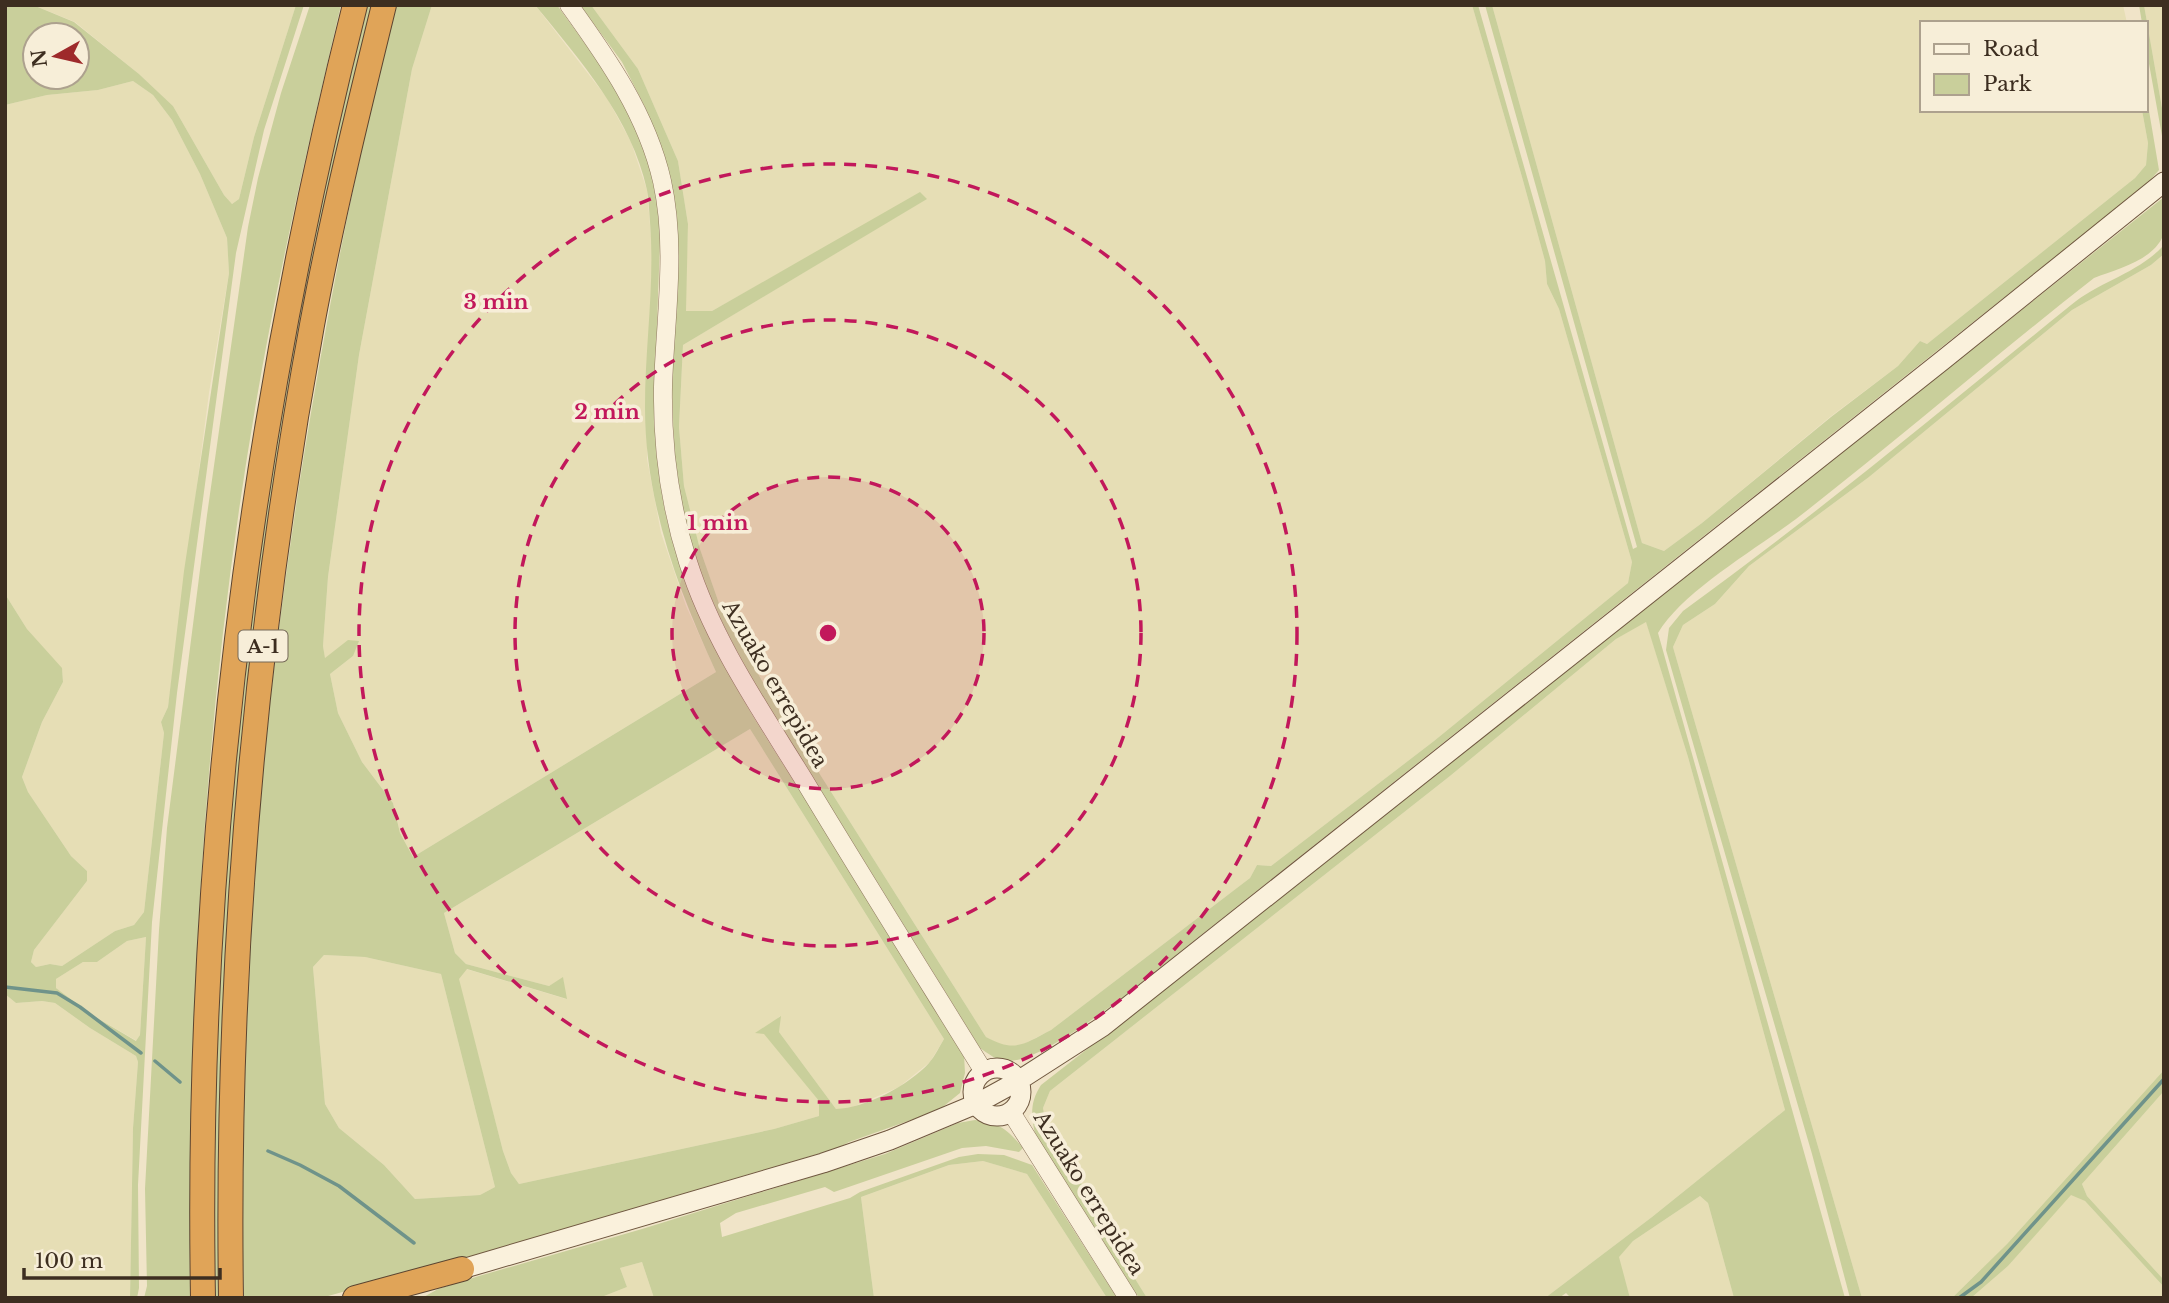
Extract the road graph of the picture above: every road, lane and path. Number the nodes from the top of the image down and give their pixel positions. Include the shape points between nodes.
1 (355, 5) edge
2 (384, 5) edge
3 (569, 5) edge
4 (2164, 182) edge
5 (984, 1072) junction
6 (1018, 1081) junction
7 (976, 1104) junction
8 (1011, 1112) junction
9 (462, 1269) junction
10 (203, 1298) edge
11 (231, 1298) edge
12 (355, 1298) edge
13 (404, 1298) edge
14 (1128, 1298) edge

1 - 10 highway, A-1 via 285,319 234,656 209,953
2 - 11 highway, A-1 via 312,324 262,659 237,972
3 - 5 street, Azuako errepidea via 629,96 662,183 669,262 663,391 666,456 676,519 700,596 754,699
4 - 6 main road via 1102,1027
5 - 6 main road via 1003,1069
5 - 7 main road via 974,1086
6 - 7 main road
6 - 8 main road via 1021,1092
7 - 8 main road via 985,1114
7 - 9 main road via 823,1163
8 - 14 street, Azuako errepidea
9 - 12 highway
9 - 13 highway

